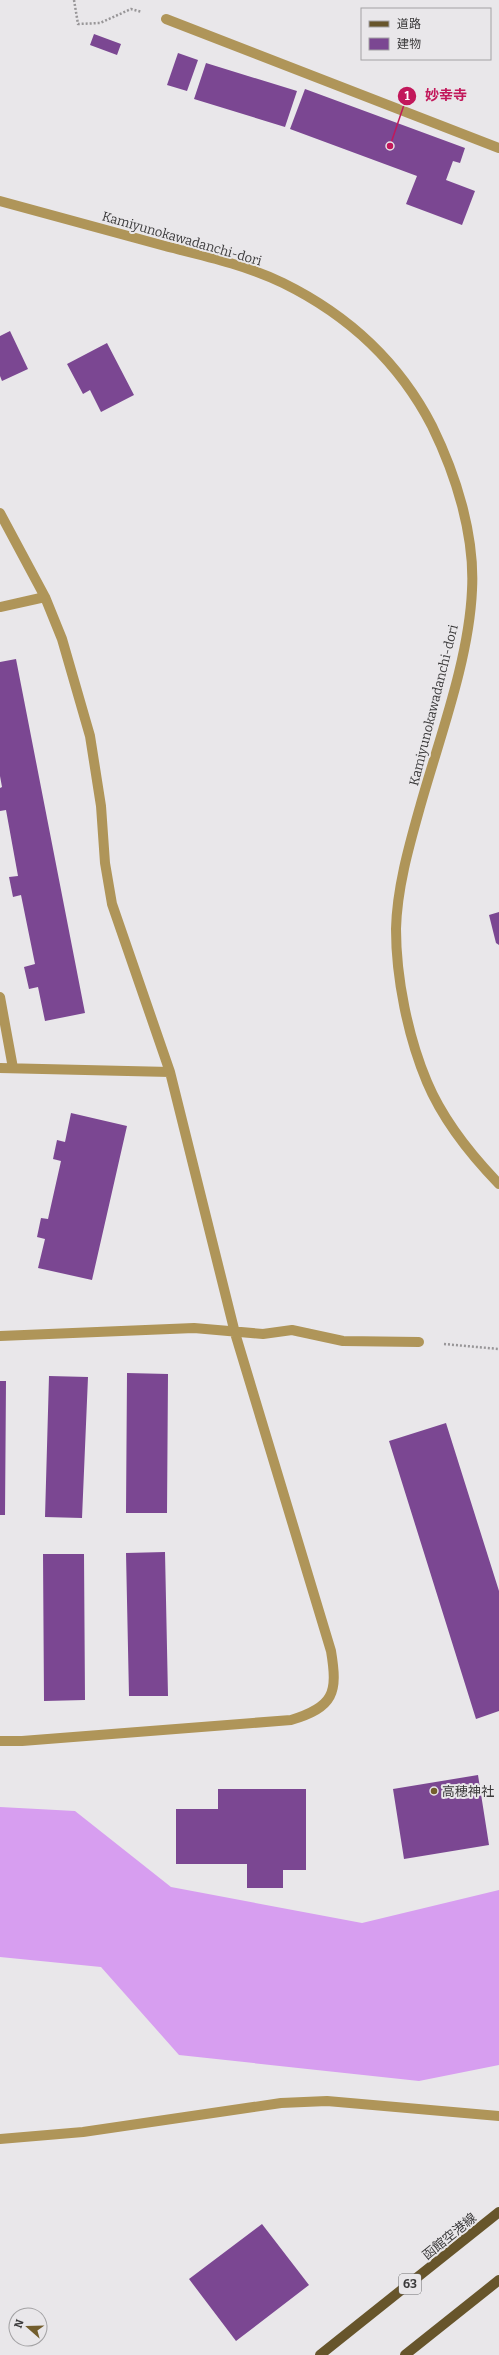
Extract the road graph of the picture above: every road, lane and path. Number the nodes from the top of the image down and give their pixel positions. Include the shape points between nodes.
1 (74, 0) edge
2 (166, 19) joint
3 (499, 148) edge
4 (0, 201) edge
5 (0, 513) edge
6 (45, 597) junction
7 (0, 607) edge
8 (0, 997) edge
9 (0, 1068) edge
10 (14, 1068) junction
11 (170, 1072) junction
12 (499, 1184) edge
13 (235, 1333) junction
14 (0, 1336) edge
15 (419, 1342) joint
16 (499, 1349) edge
17 (0, 1741) edge
18 (499, 2116) edge
19 (0, 2139) edge
20 (499, 2212) edge
21 (499, 2280) edge
22 (320, 2355) edge
23 (405, 2355) edge

1 - 2 path via 78,24 100,23 131,9
2 - 3 street
4 - 12 street, Kamiyunokawadanchi-dori via 242,266 283,283 340,317 369,340 394,366 420,402 439,442 463,509 470,544 472,589 459,671 415,824 402,882 396,926 397,966 415,1044 427,1082 462,1139 483,1168
5 - 6 street
6 - 7 street
6 - 11 street via 62,639 90,736 112,904
8 - 10 street
9 - 10 street
10 - 11 street
11 - 13 street
13 - 14 street via 194,1328
13 - 15 street via 263,1334 292,1330 343,1341
13 - 17 street via 332,1651 336,1676 329,1699 319,1709 291,1720
15 - 16 path
18 - 19 street via 327,2101 281,2103 83,2132
20 - 22 main road, 函館空港線 / 63
21 - 23 main road

